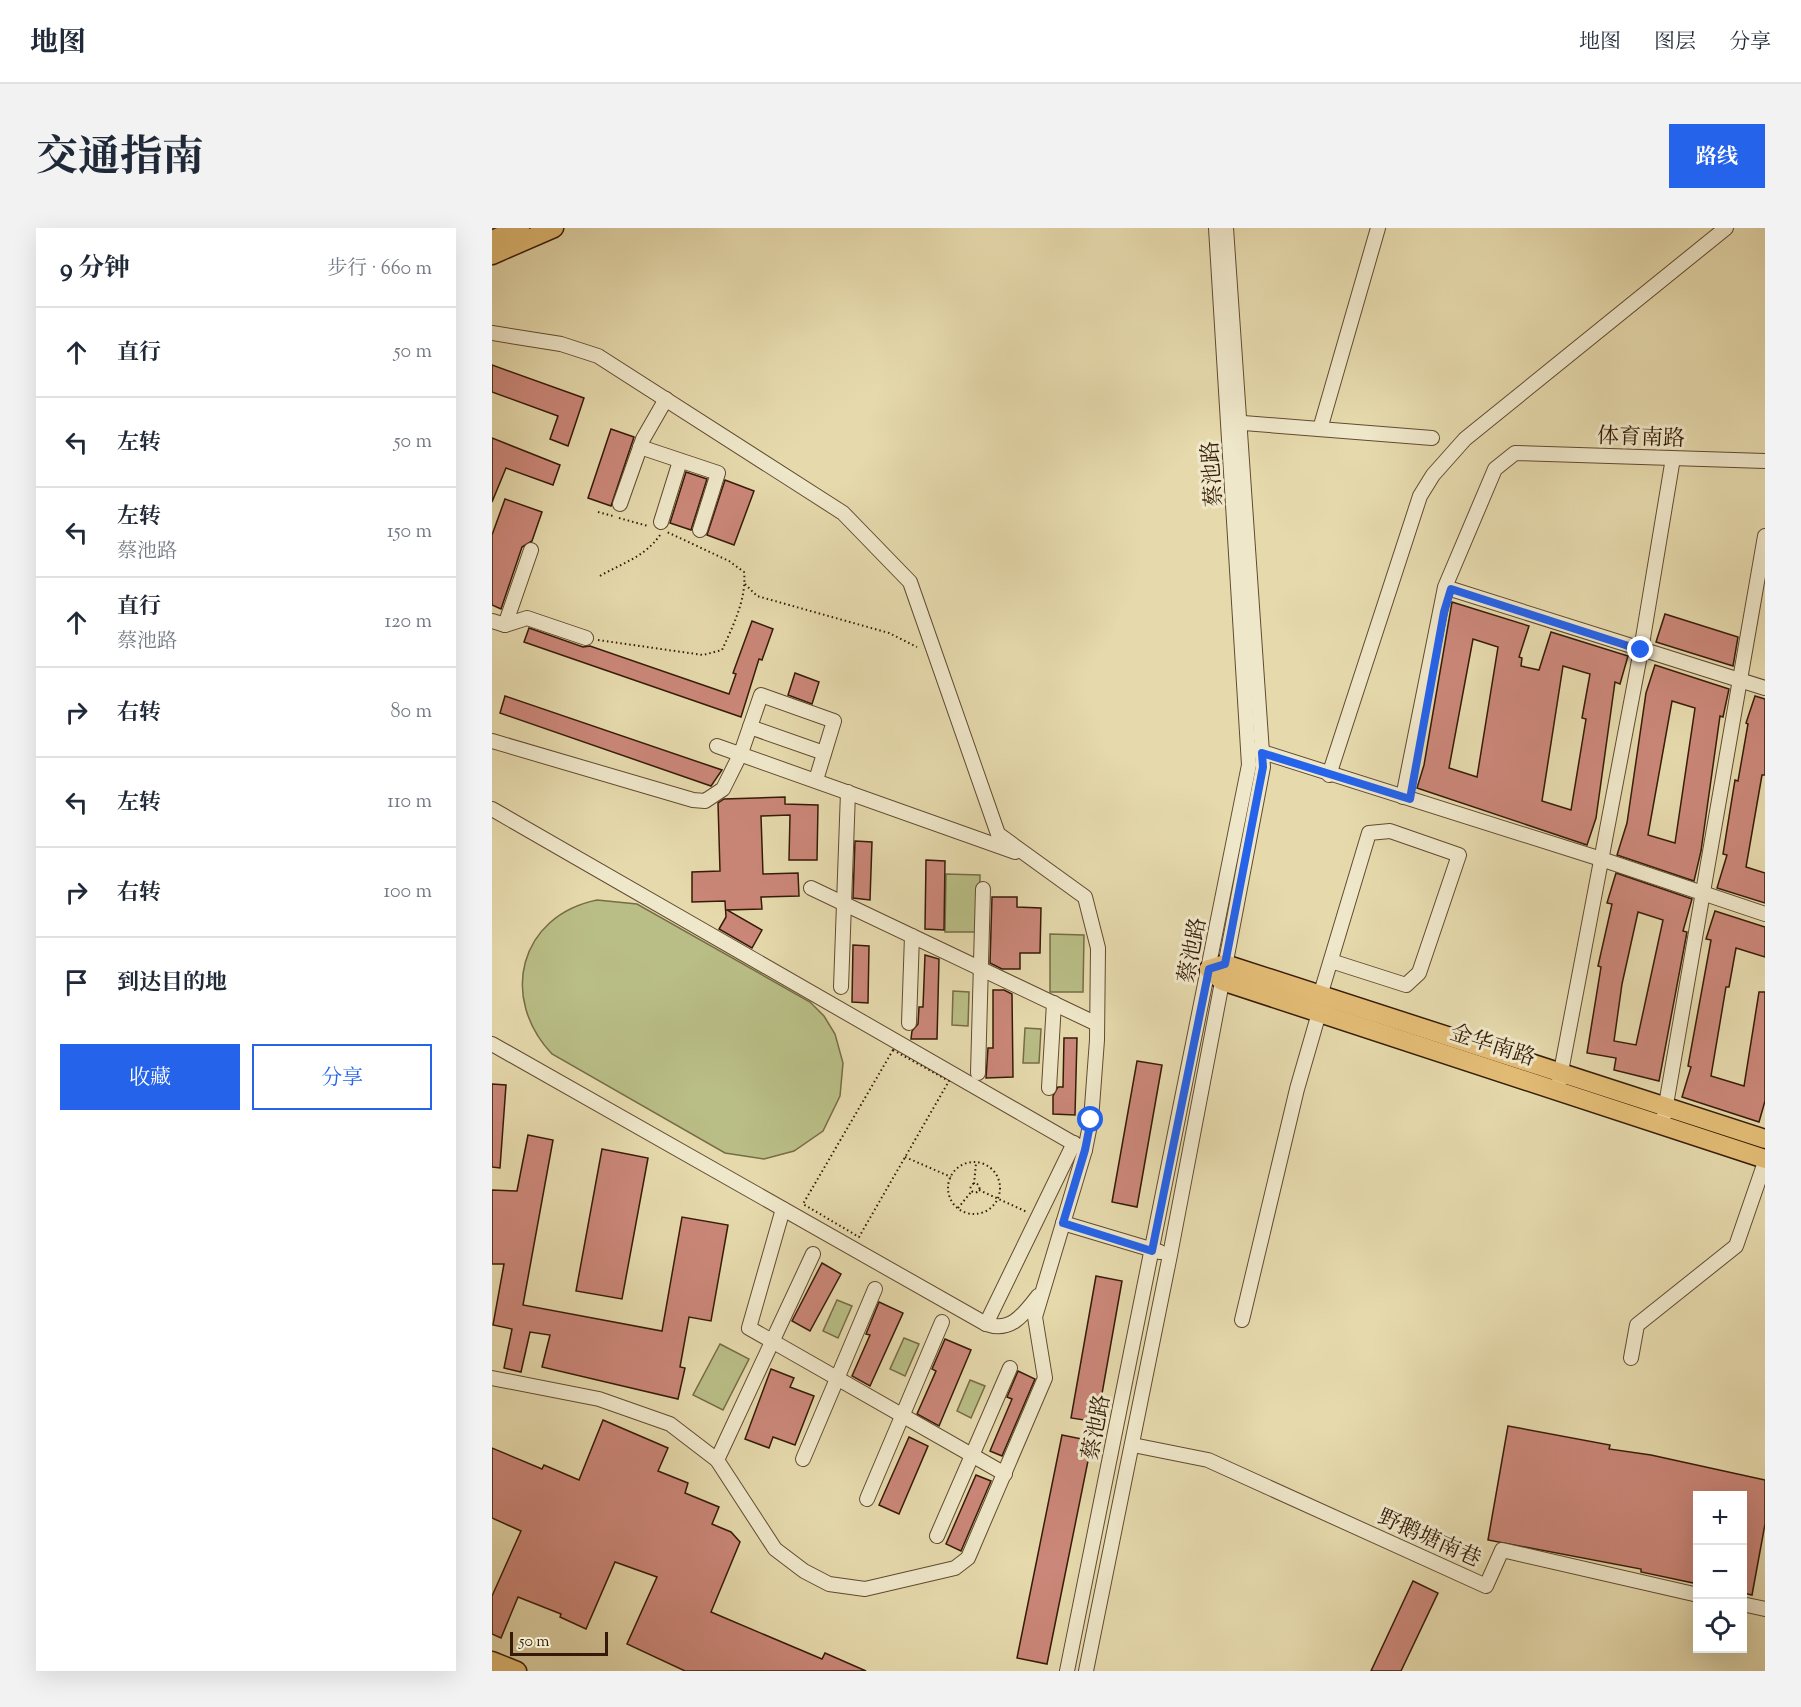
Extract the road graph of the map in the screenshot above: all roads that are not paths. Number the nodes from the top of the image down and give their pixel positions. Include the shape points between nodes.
1 (520, 228) edge
2 (554, 228) edge
3 (1216, 228) edge
4 (1226, 228) edge
5 (1378, 228) edge
6 (1726, 228) edge
7 (492, 240) edge
8 (492, 255) edge
9 (492, 333) edge
10 (666, 399) junction
11 (1234, 422) junction
12 (1320, 429) junction
13 (1432, 438) dead end
14 (640, 447) junction
15 (1516, 456) junction
16 (680, 460) junction
17 (1765, 461) edge
18 (1672, 464) junction
19 (1765, 469) edge
20 (620, 504) dead end
21 (657, 525) road end
22 (700, 530) dead end
23 (1765, 536) edge
24 (531, 550) dead end
25 (1451, 589) junction
26 (498, 623) edge
27 (586, 638) road end
28 (1641, 650) junction
29 (1740, 680) junction
30 (1765, 688) edge
31 (750, 727) junction
32 (717, 746) dead end
33 (494, 747) edge
34 (1256, 750) junction
35 (741, 753) junction
36 (824, 753) junction
37 (1329, 775) junction
38 (816, 780) junction
39 (849, 792) junction
40 (1407, 798) junction
41 (492, 809) edge
42 (1028, 856) junction
43 (1601, 859) junction
44 (811, 888) dead end
45 (983, 889) dead end
46 (1703, 894) junction
47 (844, 904) junction
48 (1765, 914) edge
49 (912, 936) junction
50 (1331, 961) junction
51 (981, 969) junction
52 (1219, 971) junction
53 (841, 987) dead end
54 (1054, 1003) junction
55 (1320, 1004) junction
56 (909, 1023) dead end
57 (1097, 1024) junction
58 (492, 1044) edge
59 (978, 1072) dead end
60 (1558, 1082) junction
61 (1049, 1088) dead end
62 (1664, 1117) junction
63 (1765, 1139) edge
64 (1079, 1146) junction
65 (1765, 1161) edge
66 (783, 1209) junction
67 (1063, 1223) junction
68 (1152, 1251) junction
69 (813, 1254) dead end
70 (1170, 1255) junction
71 (1044, 1287) junction
72 (875, 1289) dead end
73 (1242, 1320) dead end
74 (942, 1322) dead end
75 (986, 1324) junction
76 (772, 1341) junction
77 (1631, 1358) dead end
78 (1010, 1368) dead end
79 (492, 1377) edge
80 (837, 1378) junction
81 (903, 1416) junction
82 (1133, 1445) junction
83 (972, 1455) junction
84 (803, 1459) dead end
85 (717, 1460) junction
86 (1005, 1474) junction
87 (867, 1499) dead end
88 (937, 1536) dead end
89 (1693, 1594) edge
90 (1747, 1605) edge
91 (1765, 1608) edge
92 (492, 1661) edge
93 (517, 1671) edge
94 (1067, 1671) edge
95 (1086, 1671) edge

1 - 7 main road
2 - 8 main road
3 - 11 street, 蔡池路
4 - 11 street, 蔡池路
5 - 12 street
6 - 37 street via 1465,439 1433,475 1420,495
9 - 10 street via 561,344 598,356
10 - 14 street
10 - 42 street via 843,513 910,582 998,834
11 - 12 street
11 - 34 street, 蔡池路
12 - 13 street
14 - 16 street
14 - 20 street
15 - 17 street, 体育南路
15 - 18 street, 体育南路
15 - 25 street via 1499,473
15 - 40 street via 1495,470 1445,587
16 - 21 street
16 - 22 street via 718,473
18 - 19 street, 体育南路
18 - 28 street
23 - 29 street
24 - 26 street
25 - 28 street
25 - 40 street
26 - 27 street via 527,618
28 - 29 street
28 - 43 street
29 - 30 street
29 - 46 street
31 - 35 street
31 - 36 street
31 - 36 street via 761,695 834,721
32 - 35 street
33 - 35 street via 705,801 723,789
34 - 37 street
34 - 52 street, 蔡池路 via 1249,765
35 - 38 street
36 - 38 street
37 - 40 street
38 - 39 street
39 - 42 street
39 - 47 street
40 - 43 street
41 - 64 street
42 - 57 street via 1085,897 1098,948
43 - 46 street
43 - 60 street
44 - 47 street
45 - 51 street
46 - 48 street
46 - 62 street
47 - 49 street
47 - 53 street
49 - 51 street
49 - 56 street
50 - 50 street via 1369,833 1390,831 1459,855 1419,973 1406,985
50 - 55 street
51 - 54 street
51 - 59 street
52 - 55 main road, 金华南路
52 - 68 street, 蔡池路
52 - 70 street, 蔡池路
54 - 57 street
54 - 61 street
55 - 60 main road, 金华南路
55 - 73 street
57 - 64 street via 1091,1120
58 - 66 street
60 - 62 main road, 金华南路
62 - 63 main road, 金华南路
62 - 65 main road, 金华南路
64 - 67 street
64 - 75 street via 1038,1216
65 - 77 street via 1736,1246 1637,1324
66 - 75 street
66 - 76 street via 749,1328
67 - 68 street
67 - 71 street
68 - 70 street
68 - 94 street, 蔡池路
69 - 76 street
70 - 82 street, 蔡池路
71 - 75 street via 1012,1325 998,1328
71 - 86 street via 1035,1317 1045,1378
72 - 80 street
74 - 81 street
76 - 80 street
76 - 85 street
78 - 83 street
79 - 85 street via 599,1399 670,1424
80 - 81 street
80 - 84 street
81 - 83 street
81 - 87 street
82 - 89 street, 野鹅塘南巷 via 1208,1460 1486,1586 1502,1550
82 - 95 street, 蔡池路
83 - 86 street
83 - 88 street
85 - 86 street via 775,1549 829,1584 865,1589 955,1568 968,1558
90 - 91 street
92 - 93 main road

